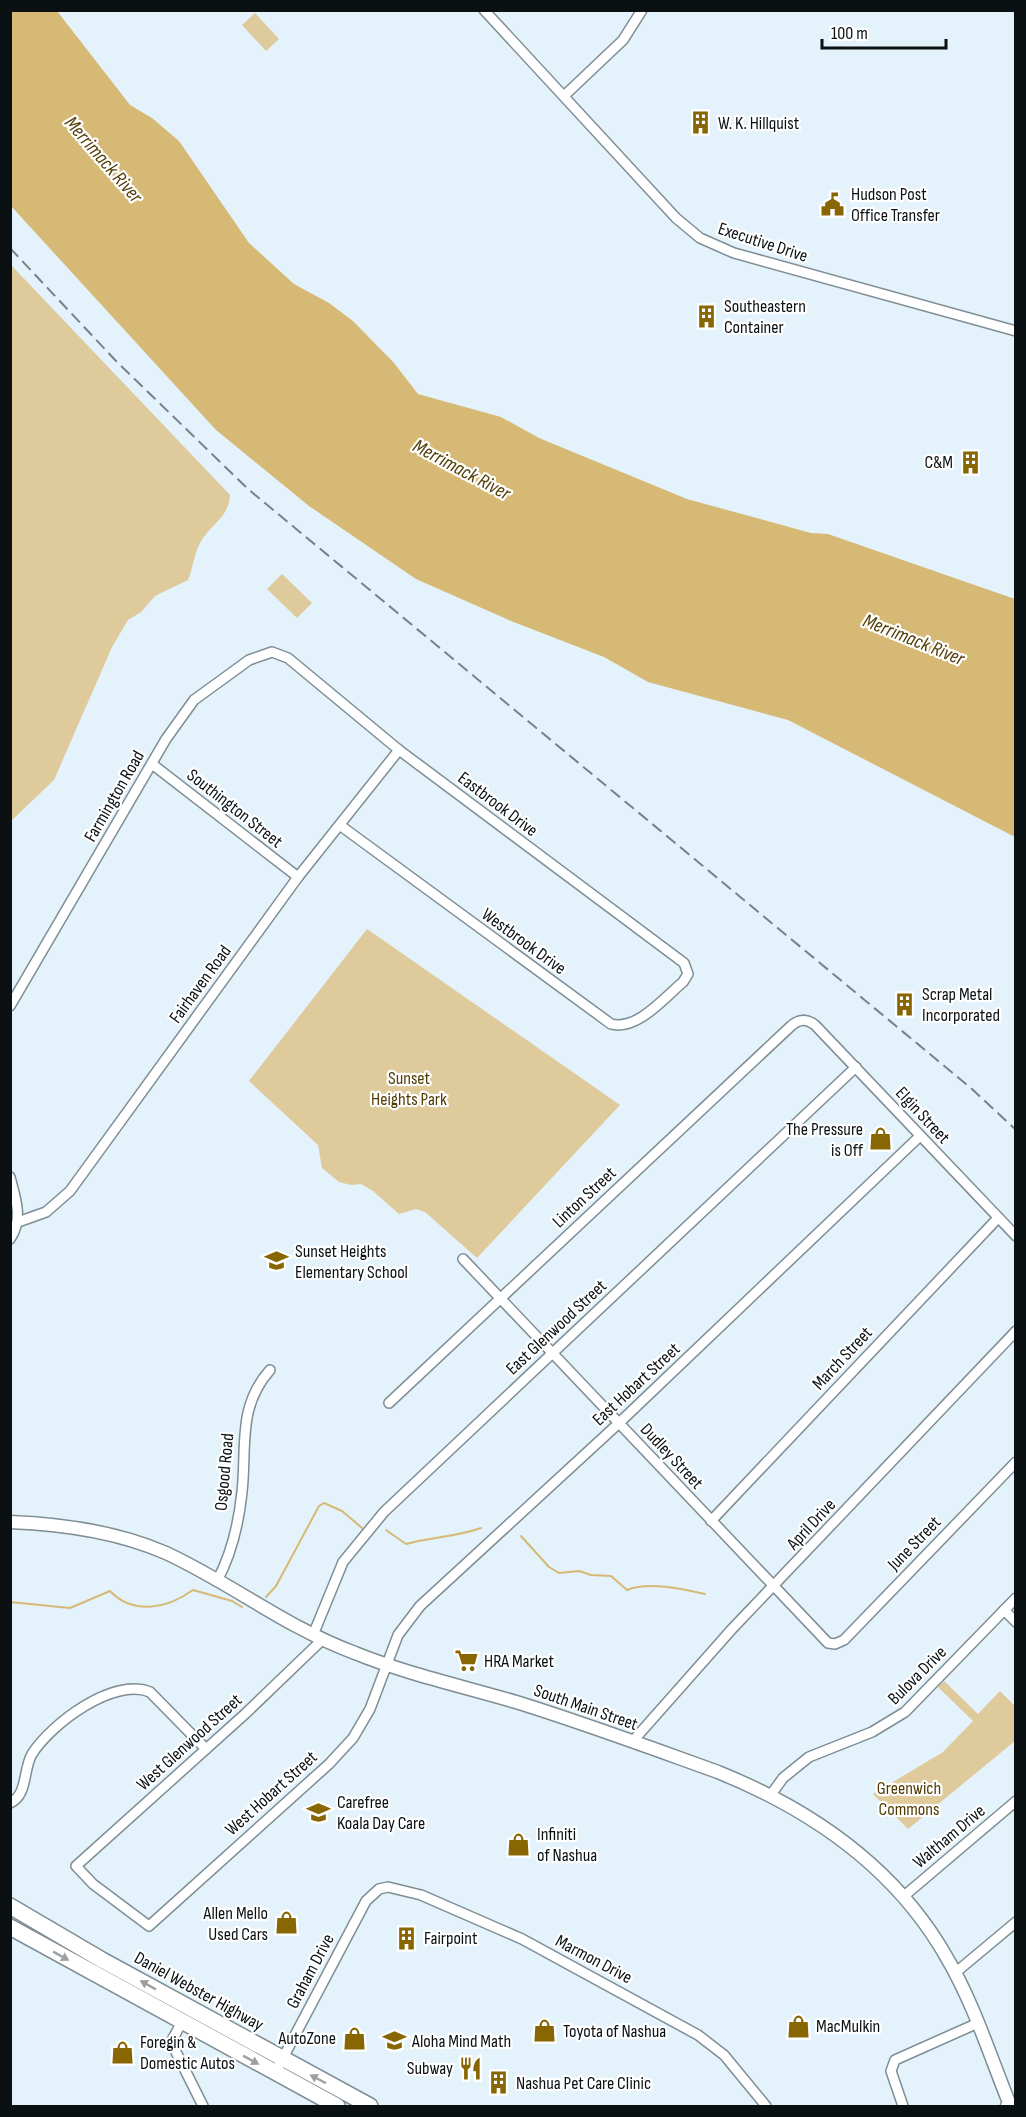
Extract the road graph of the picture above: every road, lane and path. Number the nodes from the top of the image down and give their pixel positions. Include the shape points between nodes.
1 (484, 10) edge
2 (642, 10) edge
3 (564, 96) junction
4 (1016, 331) edge
5 (288, 657) joint
6 (399, 750) junction
7 (152, 764) junction
8 (341, 826) junction
9 (298, 877) junction
10 (688, 974) joint
11 (10, 1006) edge
12 (805, 1020) joint
13 (856, 1067) junction
14 (920, 1136) junction
15 (10, 1177) edge
16 (998, 1218) junction
17 (18, 1222) junction
18 (1016, 1236) edge
19 (10, 1239) edge
20 (463, 1259) dead end
21 (501, 1298) junction
22 (1016, 1331) edge
23 (553, 1354) junction
24 (270, 1370) dead end
25 (389, 1402) dead end
26 (619, 1423) junction
27 (1016, 1462) edge
28 (711, 1521) junction
29 (10, 1522) edge
30 (217, 1581) junction
31 (773, 1588) junction
32 (1016, 1598) edge
33 (1004, 1610) junction
34 (1016, 1622) edge
35 (317, 1638) junction
36 (835, 1644) joint
37 (386, 1664) junction
38 (632, 1742) junction
39 (206, 1749) junction
40 (770, 1796) junction
41 (1016, 1801) edge
42 (10, 1803) edge
43 (76, 1866) joint
44 (379, 1889) joint
45 (904, 1896) junction
46 (10, 1906) edge
47 (1016, 1922) edge
48 (10, 1927) edge
49 (955, 1973) junction
50 (182, 2022) junction
51 (978, 2023) junction
52 (278, 2066) junction
53 (1011, 2104) edge
54 (203, 2106) edge
55 (337, 2106) edge
56 (370, 2106) edge
57 (766, 2106) edge
58 (903, 2106) edge

1 - 3 street, Executive Drive
2 - 3 street via 622,40
3 - 4 street, Executive Drive via 675,218 707,242
5 - 6 street, Eastbrook Drive
5 - 7 street, Farmington Road via 272,652 256,656 194,700
6 - 8 street, Fairhaven Road
6 - 10 street, Eastbrook Drive via 684,963
7 - 9 street, Southington Street
7 - 11 street, Farmington Road
8 - 9 street, Fairhaven Road
8 - 10 street, Westbrook Drive via 611,1024 633,1023
9 - 17 street, Fairhaven Road via 70,1191 45,1212
12 - 13 street, Elgin Street via 815,1025
12 - 21 street, Linton Street via 791,1026
13 - 14 street, Elgin Street
13 - 23 street, East Glenwood Street
14 - 16 street, Elgin Street
14 - 26 street, East Hobart Street
15 - 17 street
16 - 18 street, Elgin Street
16 - 28 street, March Street
17 - 19 street
20 - 21 street, Dudley Street
21 - 23 street, Dudley Street
21 - 25 street, Linton Street
22 - 31 street, April Drive
23 - 26 street, Dudley Street
23 - 35 street, East Glenwood Street via 408,1489 352,1548 336,1577
24 - 30 street, Osgood Road via 256,1388 245,1419 240,1503
26 - 28 street, Dudley Street
26 - 37 street, East Hobart Street via 420,1606 398,1635
27 - 36 street, June Street via 844,1641
28 - 31 street, Dudley Street
29 - 30 street, South Main Street via 60,1526 129,1540 166,1553
30 - 35 street, South Main Street
31 - 36 street, Dudley Street via 828,1643
31 - 38 street, April Drive
32 - 33 street, Bulova Drive
33 - 34 street
33 - 40 street, Bulova Drive via 905,1712 872,1732 809,1757 783,1778
35 - 37 street, South Main Street
35 - 39 street, West Glenwood Street
37 - 38 street, South Main Street
37 - 43 street, West Hobart Street via 362,1724 341,1751 149,1926 93,1884
38 - 40 street, South Main Street via 718,1772
39 - 42 street via 150,1692 124,1689 95,1700 51,1731 32,1754 20,1794
39 - 43 street, West Glenwood Street
40 - 45 street, South Main Street via 845,1841
41 - 45 street, Waltham Drive
44 - 52 street, Graham Drive via 361,1910
44 - 57 street, Marmon Drive via 397,1887 438,1902 522,1939 623,1992 708,2041
45 - 49 street, South Main Street
52 -> 46 main road, Daniel Webster Highway
47 - 49 street
48 -> 50 main road, Daniel Webster Highway
49 - 51 street, South Main Street
50 -> 52 main road, Daniel Webster Highway
50 - 54 street via 171,2042
51 - 53 street, South Main Street
51 - 58 street via 895,2060 891,2071
52 - 55 main road, Daniel Webster Highway
56 -> 52 main road, Daniel Webster Highway

